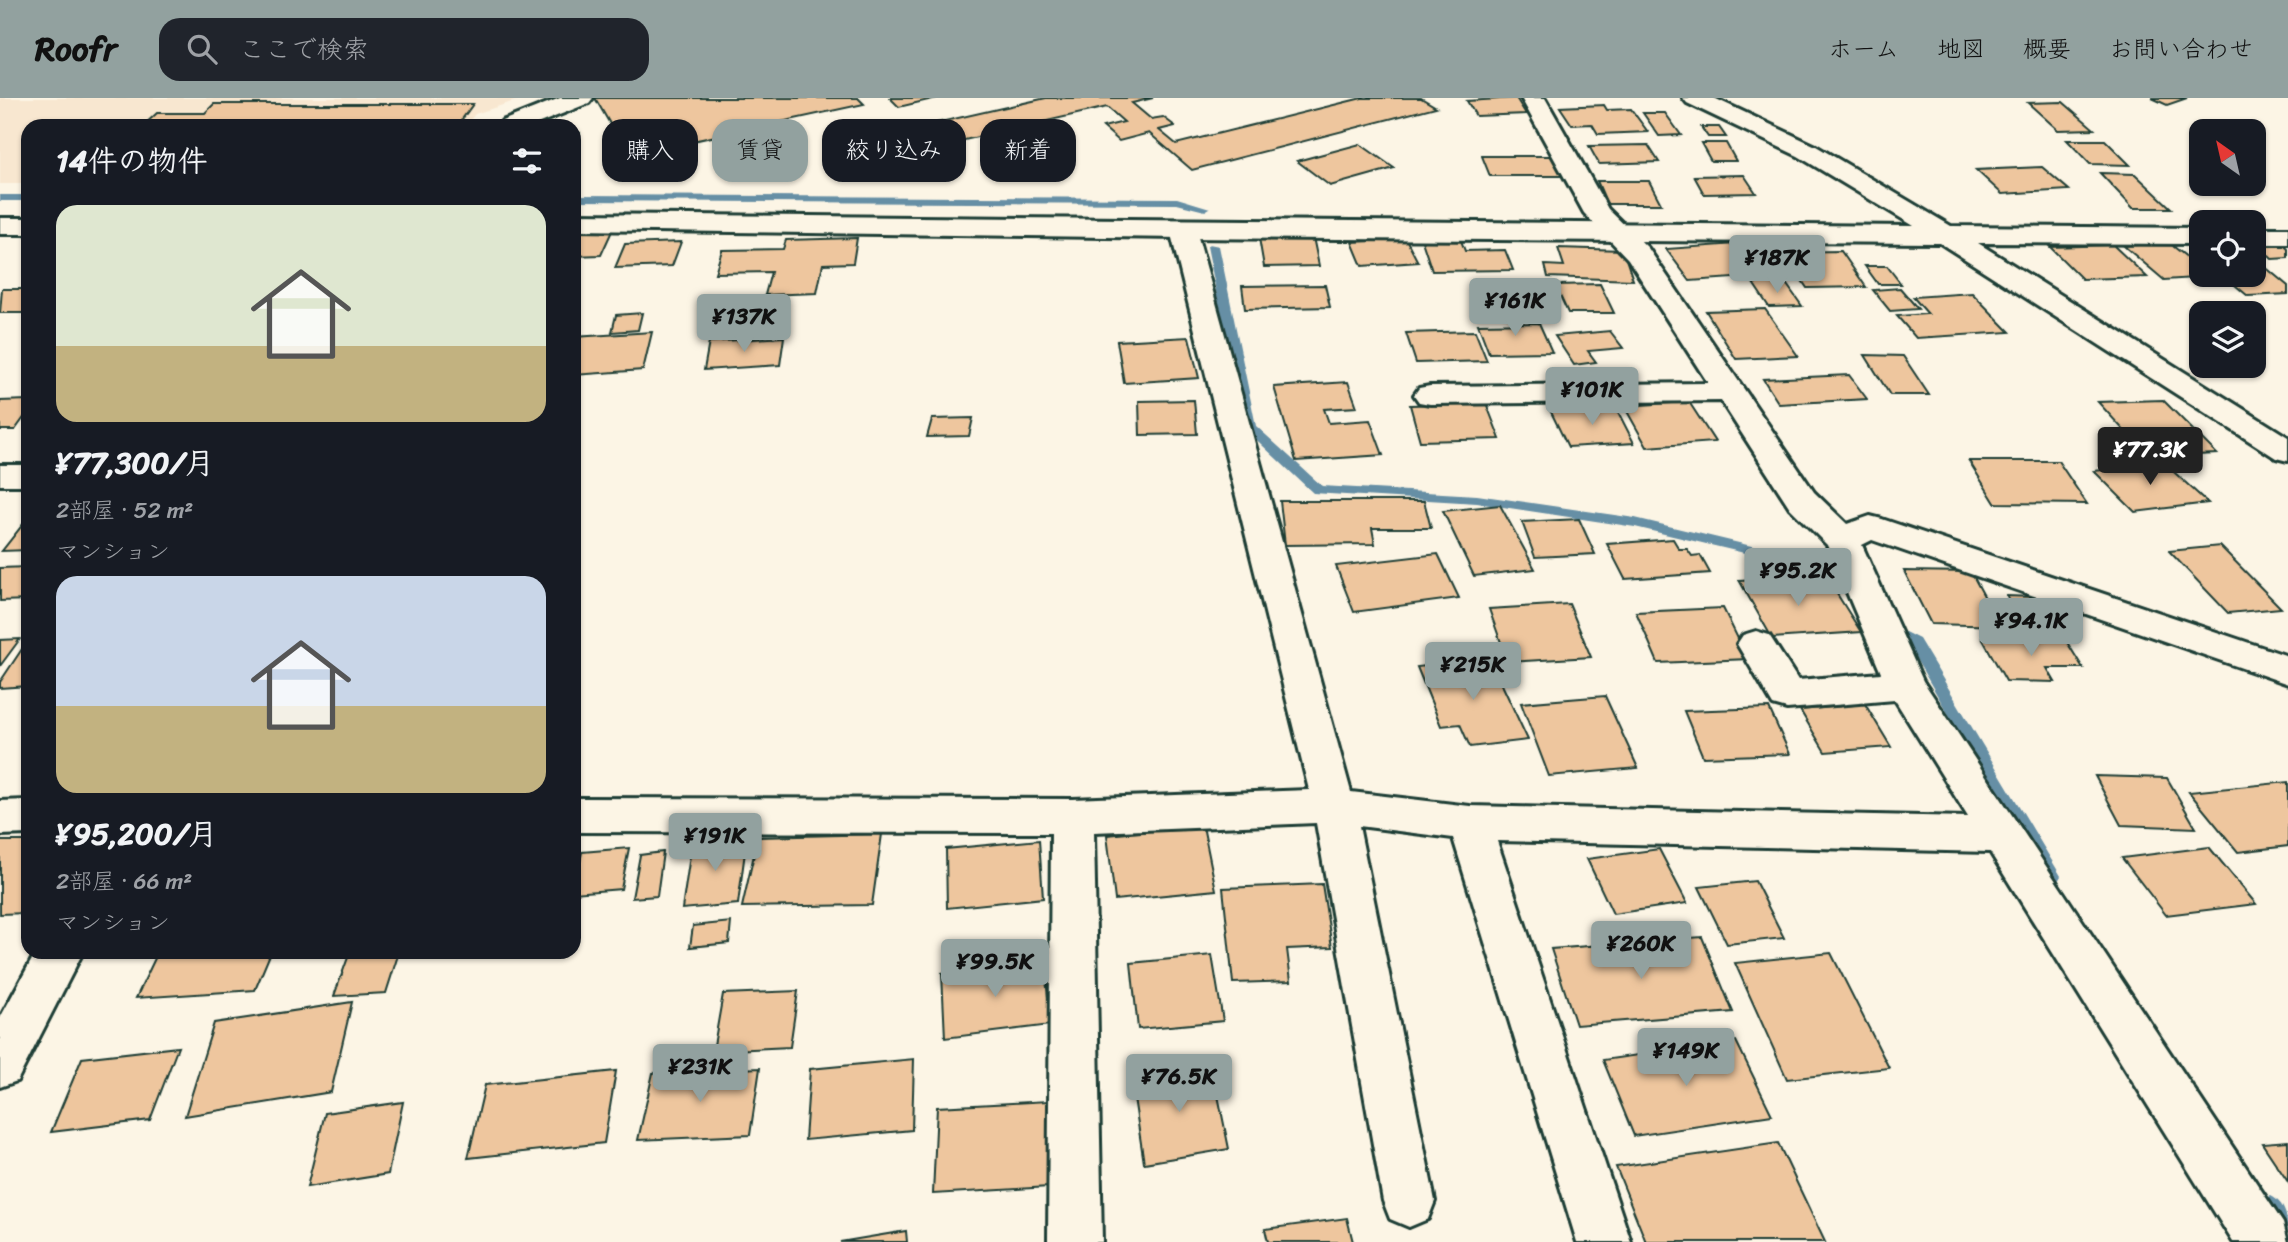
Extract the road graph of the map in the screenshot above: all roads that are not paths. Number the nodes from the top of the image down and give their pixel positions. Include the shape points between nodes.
1 (580, 98) edge
2 (1534, 98) edge
3 (1695, 98) edge
4 (528, 119) edge
5 (581, 222) edge
6 (0, 226) edge
7 (21, 226) edge
8 (1183, 230) junction
9 (1616, 233) junction
10 (1945, 236) junction
11 (2189, 236) edge
12 (2266, 236) edge
13 (2288, 236) edge
14 (1728, 392) junction
15 (1430, 395) dead end
16 (2288, 451) edge
17 (0, 475) edge
18 (21, 475) edge
19 (1842, 540) junction
20 (1756, 644) dead end
21 (2288, 670) edge
22 (1906, 685) junction
23 (1334, 806) junction
24 (581, 815) edge
25 (1072, 816) junction
26 (21, 817) edge
27 (0, 818) edge
28 (1470, 823) junction
29 (1999, 835) junction
30 (56, 959) edge
31 (0, 1065) edge
32 (1409, 1201) dead end
33 (1075, 1242) edge
34 (1604, 1242) edge
35 (2264, 1242) edge

1 - 4 street
2 - 9 street via 1597,214
3 - 10 street via 1807,151
5 - 8 street
6 - 7 street
8 - 9 street
8 - 23 street
9 - 10 street
9 - 14 street via 1638,254
10 - 11 street
10 - 16 street
12 - 13 street
14 - 15 street
14 - 19 street via 1802,500
17 - 18 street
19 - 21 street via 1870,527
19 - 22 street
20 - 22 street via 1787,695
22 - 29 street
23 - 25 street
23 - 28 street
23 - 32 street
24 - 25 street
25 - 33 street
26 - 27 street
28 - 29 street
28 - 34 street
29 - 35 street
30 - 31 street

